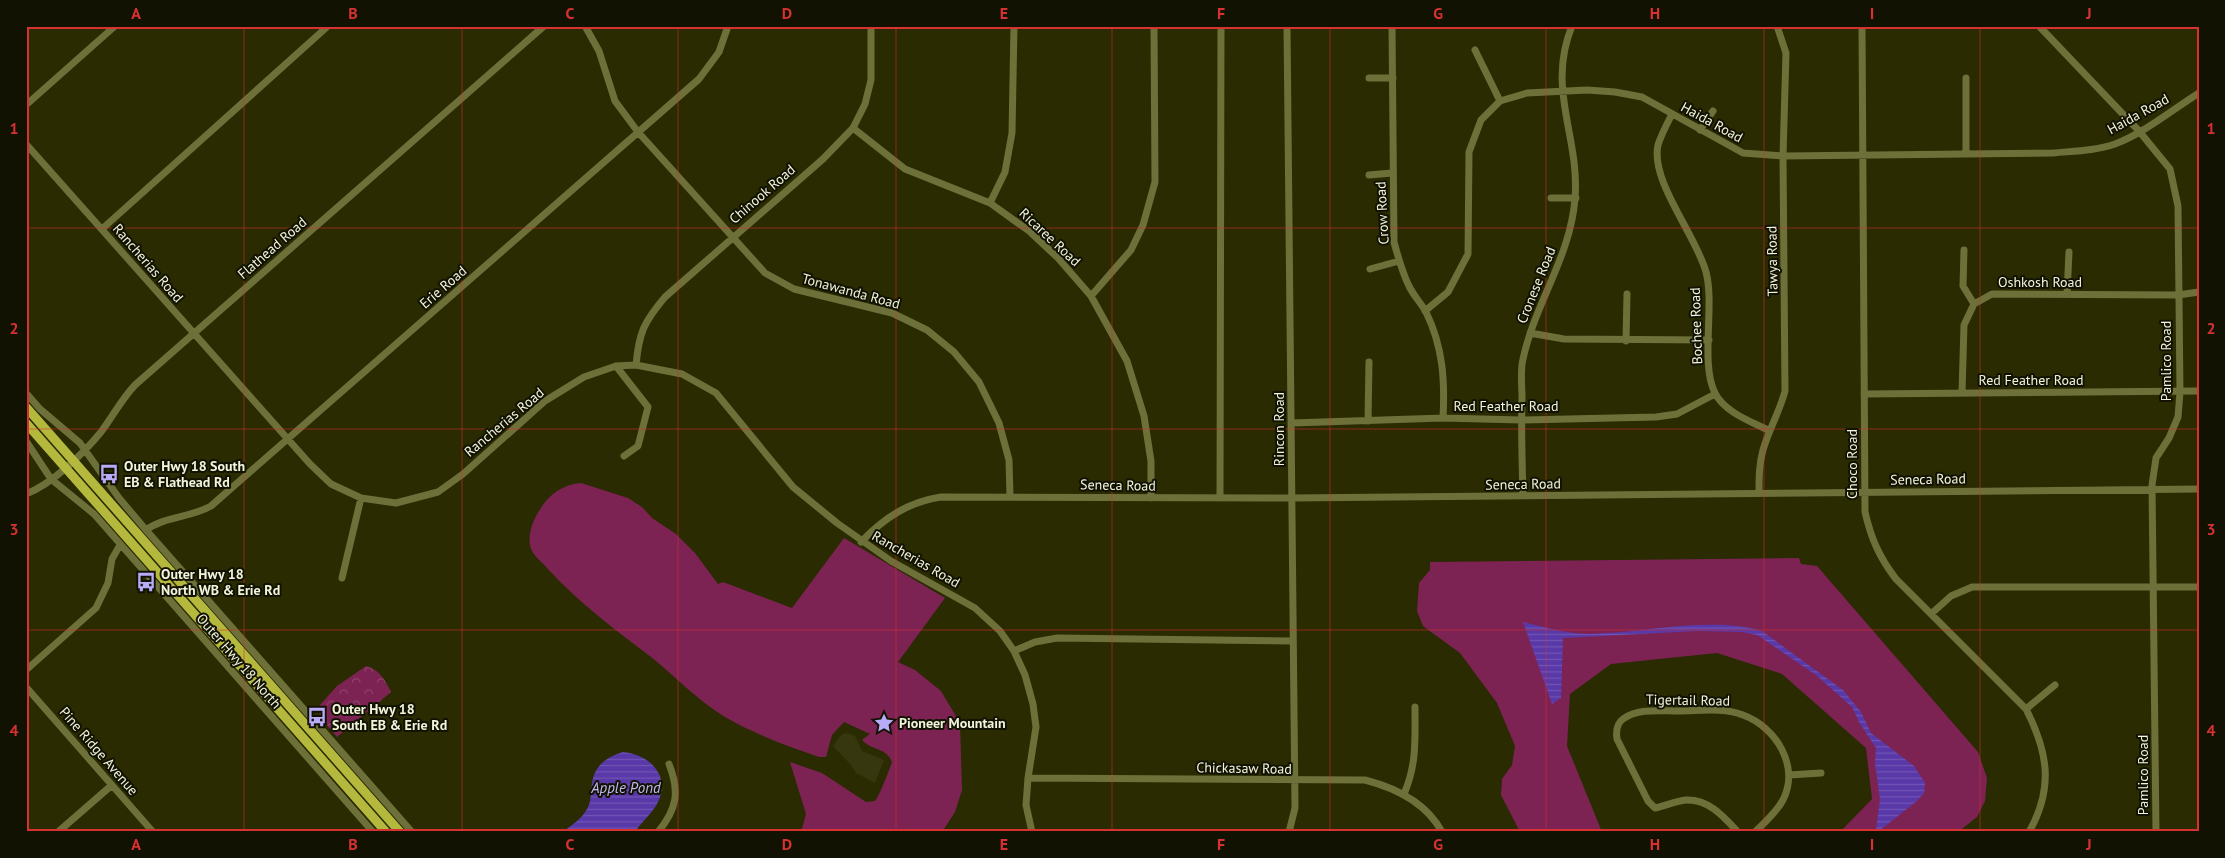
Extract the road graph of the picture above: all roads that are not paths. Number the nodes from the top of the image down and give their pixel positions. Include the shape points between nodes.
1 (116, 26) edge
2 (328, 26) edge
3 (544, 26) edge
4 (585, 26) edge
5 (728, 26) edge
6 (871, 26) edge
7 (1014, 26) edge
8 (1154, 26) edge
9 (1221, 26) edge
10 (1287, 26) edge
11 (1392, 26) edge
12 (1572, 26) edge
13 (1777, 26) edge
14 (1862, 26) edge
15 (2039, 26) edge
16 (1475, 50) dead end
17 (1369, 78) dead end
18 (1393, 78) junction
19 (1966, 78) dead end
20 (1562, 92) junction
21 (2199, 94) edge
22 (1500, 101) junction
23 (26, 105) edge
24 (1713, 111) dead end
25 (1672, 114) junction
26 (853, 128) junction
27 (1700, 130) junction
28 (2139, 131) junction
29 (638, 132) junction
30 (26, 144) edge
31 (1966, 153) junction
32 (1863, 155) junction
33 (1783, 156) junction
34 (1392, 173) junction
35 (1369, 175) dead end
36 (1551, 198) dead end
37 (1576, 198) junction
38 (990, 203) junction
39 (102, 229) junction
40 (731, 237) junction
41 (1964, 250) dead end
42 (2069, 252) dead end
43 (1398, 261) junction
44 (1370, 269) dead end
45 (2199, 292) edge
46 (1627, 294) dead end
47 (2068, 294) junction
48 (2178, 295) junction
49 (1091, 296) junction
50 (1974, 304) junction
51 (1426, 311) junction
52 (1530, 333) junction
53 (193, 334) junction
54 (1709, 340) junction
55 (1626, 341) junction
56 (1369, 362) dead end
57 (636, 365) junction
58 (616, 366) junction
59 (2199, 391) edge
60 (1962, 392) junction
61 (2180, 392) junction
62 (26, 393) edge
63 (1715, 394) junction
64 (1864, 394) junction
65 (26, 407) edge
66 (1444, 418) junction
67 (1522, 420) junction
68 (1368, 421) junction
69 (26, 423) edge
70 (1292, 423) junction
71 (1770, 431) junction
72 (26, 441) edge
73 (288, 441) junction
74 (85, 450) junction
75 (624, 456) dead end
76 (73, 460) junction
77 (64, 467) junction
78 (51, 479) junction
79 (2199, 489) edge
80 (2152, 490) junction
81 (1865, 492) junction
82 (1759, 493) junction
83 (26, 494) edge
84 (1010, 496) junction
85 (1523, 496) junction
86 (361, 498) junction
87 (1151, 498) junction
88 (1220, 498) junction
89 (1292, 498) junction
90 (146, 530) junction
91 (862, 542) junction
92 (120, 545) junction
93 (342, 578) dead end
94 (2199, 587) edge
95 (2154, 588) junction
96 (1931, 614) junction
97 (1293, 641) junction
98 (1014, 651) junction
99 (26, 670) edge
100 (2055, 685) dead end
101 (26, 687) edge
102 (1414, 707) dead end
103 (2026, 709) junction
104 (669, 764) dead end
105 (1822, 773) dead end
106 (1789, 775) junction
107 (1028, 778) junction
108 (1294, 781) junction
109 (112, 785) junction
110 (1404, 794) junction
111 (58, 832) edge
112 (154, 832) edge
113 (373, 832) edge
114 (386, 832) edge
115 (400, 832) edge
116 (412, 832) edge
117 (658, 832) edge
118 (1032, 832) edge
119 (1289, 832) edge
120 (1442, 832) edge
121 (1738, 832) edge
122 (1755, 832) edge
123 (2029, 832) edge
124 (2156, 832) edge

1 - 23 street
2 - 39 street
3 - 53 street, Flathead Road
4 - 29 street, Tonawanda Road via 598,51 614,101
5 - 29 street, Erie Road via 719,52 699,79
6 - 26 street, Chinook Road via 870,80 865,104
7 - 38 street via 1012,133 1005,172
8 - 49 street via 1155,182 1143,225 1130,250
9 - 88 street
10 - 70 street, Rincon Road
11 - 18 street, Crow Road
12 - 20 street, Cronese Road via 1565,44
13 - 33 street, Tawya Road via 1786,53
14 - 32 street, Choco Road
15 - 28 street, Pamlico Road
16 - 22 street
17 - 18 street
18 - 34 street, Crow Road
19 - 31 street
20 - 22 street, Haida Road via 1527,93
20 - 25 street, Haida Road via 1624,93 1642,97
20 - 37 street, Cronese Road via 1575,168
21 - 28 street, Haida Road
22 - 51 street, Haida Road via 1481,120 1469,152 1468,254 1448,292
24 - 27 street
25 - 27 street, Haida Road
25 - 54 street, Bochee Road via 1658,146 1658,172 1706,272
26 - 38 street, Ricaree Road via 905,169
26 - 40 street, Chinook Road via 823,159
27 - 33 street, Haida Road via 1743,153
28 - 31 street, Haida Road via 2116,143 2092,150
28 - 48 street, Pamlico Road via 2170,169 2178,206
29 - 40 street, Tonawanda Road
29 - 73 street, Erie Road
30 - 39 street, Rancherias Road
31 - 32 street, Haida Road
32 - 33 street, Haida Road
32 - 64 street, Choco Road
33 - 71 street, Tawya Road via 1785,390
34 - 35 street
34 - 43 street, Crow Road via 1394,242
36 - 37 street
37 - 52 street, Cronese Road via 1560,265
38 - 49 street, Ricaree Road via 1029,231
39 - 53 street, Rancherias Road
40 - 57 street, Chinook Road via 664,297 645,320
40 - 84 street, Tonawanda Road via 765,273 794,289 892,313 927,330 954,352 979,382 999,423 1009,460
41 - 50 street via 1963,286
42 - 47 street
43 - 44 street
43 - 51 street, Crow Road via 1409,287
45 - 48 street, Oshkosh Road
46 - 55 street
47 - 48 street, Oshkosh Road
47 - 50 street, Oshkosh Road via 1992,294
48 - 61 street, Pamlico Road
49 - 87 street, Ricaree Road via 1127,361 1144,416 1151,461
50 - 60 street via 1964,325
51 - 66 street, Crow Road via 1440,348 1445,382
52 - 55 street via 1564,340
52 - 67 street, Cronese Road via 1522,361
53 - 73 street, Rancherias Road
53 - 74 street, Flathead Road via 135,385
54 - 55 street
54 - 63 street, Bochee Road via 1710,378
56 - 68 street
57 - 58 street, Rancherias Road
57 - 91 street, Rancherias Road via 682,374 716,393 793,487
58 - 75 street via 648,407 638,446
58 - 86 street, Rancherias Road via 584,377 545,402 438,492 396,503
59 - 61 street, Red Feather Road
60 - 61 street, Red Feather Road
60 - 64 street, Red Feather Road
61 - 80 street, Pamlico Road via 2178,417 2156,458
62 - 74 street
63 - 67 street, Red Feather Road via 1694,407 1670,415
63 - 71 street via 1743,418
64 - 81 street, Choco Road
65 - 76 main road
66 - 67 street, Red Feather Road
66 - 68 street, Red Feather Road
67 - 85 street, Cronese Road
68 - 70 street, Red Feather Road
69 - 77 main road
70 - 89 street, Rincon Road
71 - 82 street, Tawya Road via 1759,470
72 - 78 street, Outer Hwy 18 North
73 - 86 street, Rancherias Road via 331,484
73 - 90 street, Erie Road via 199,514 159,521
74 - 76 street, Flathead Road
74 - 90 street
76 - 77 street, Flathead Road
76 - 115 main road
77 - 78 street, Flathead Road
77 - 114 main road
78 - 83 street, Flathead Road
78 - 92 street, Outer Hwy 18 North via 94,514
79 - 80 street, Seneca Road
80 - 81 street, Seneca Road
80 - 95 street, Pamlico Road
81 - 82 street, Seneca Road
81 - 96 street, Choco Road via 1870,536 1879,557
82 - 85 street, Seneca Road
84 - 87 street, Seneca Road
84 - 91 street, Seneca Road via 941,497 920,501 895,512
85 - 89 street, Seneca Road
86 - 93 street
87 - 88 street, Seneca Road
88 - 89 street, Seneca Road
89 - 97 street, Rincon Road
90 - 116 street
91 - 98 street, Rancherias Road via 975,608 1000,631
92 - 99 street via 96,608
92 - 113 street, Outer Hwy 18 North
94 - 95 street
95 - 96 street via 1972,587 1951,596
95 - 124 street, Pamlico Road
96 - 103 street, Choco Road
97 - 98 street via 1058,638 1034,642
97 - 108 street, Rincon Road
98 - 107 street, Rancherias Road via 1025,675 1036,728
100 - 103 street
101 - 109 street, Pine Ridge Avenue
102 - 110 street via 1415,752 1412,775
103 - 123 street, Choco Road via 2039,735 2046,784 2039,815
104 - 117 street via 675,780 674,805
105 - 106 street
106 - 121 street, Tigertail Road via 1779,742 1769,730 1741,714 1724,711 1638,712 1621,720 1616,730 1617,739 1648,802 1655,808 1686,800 1702,803 1718,811
106 - 122 street, Tigertail Road via 1783,799
107 - 108 street, Chickasaw Road
107 - 118 street, Rancherias Road via 1026,805
108 - 110 street, Chickasaw Road via 1364,780
108 - 119 street, Rincon Road via 1295,808
109 - 111 street
109 - 112 street, Pine Ridge Avenue
110 - 120 street, Chickasaw Road via 1421,806

